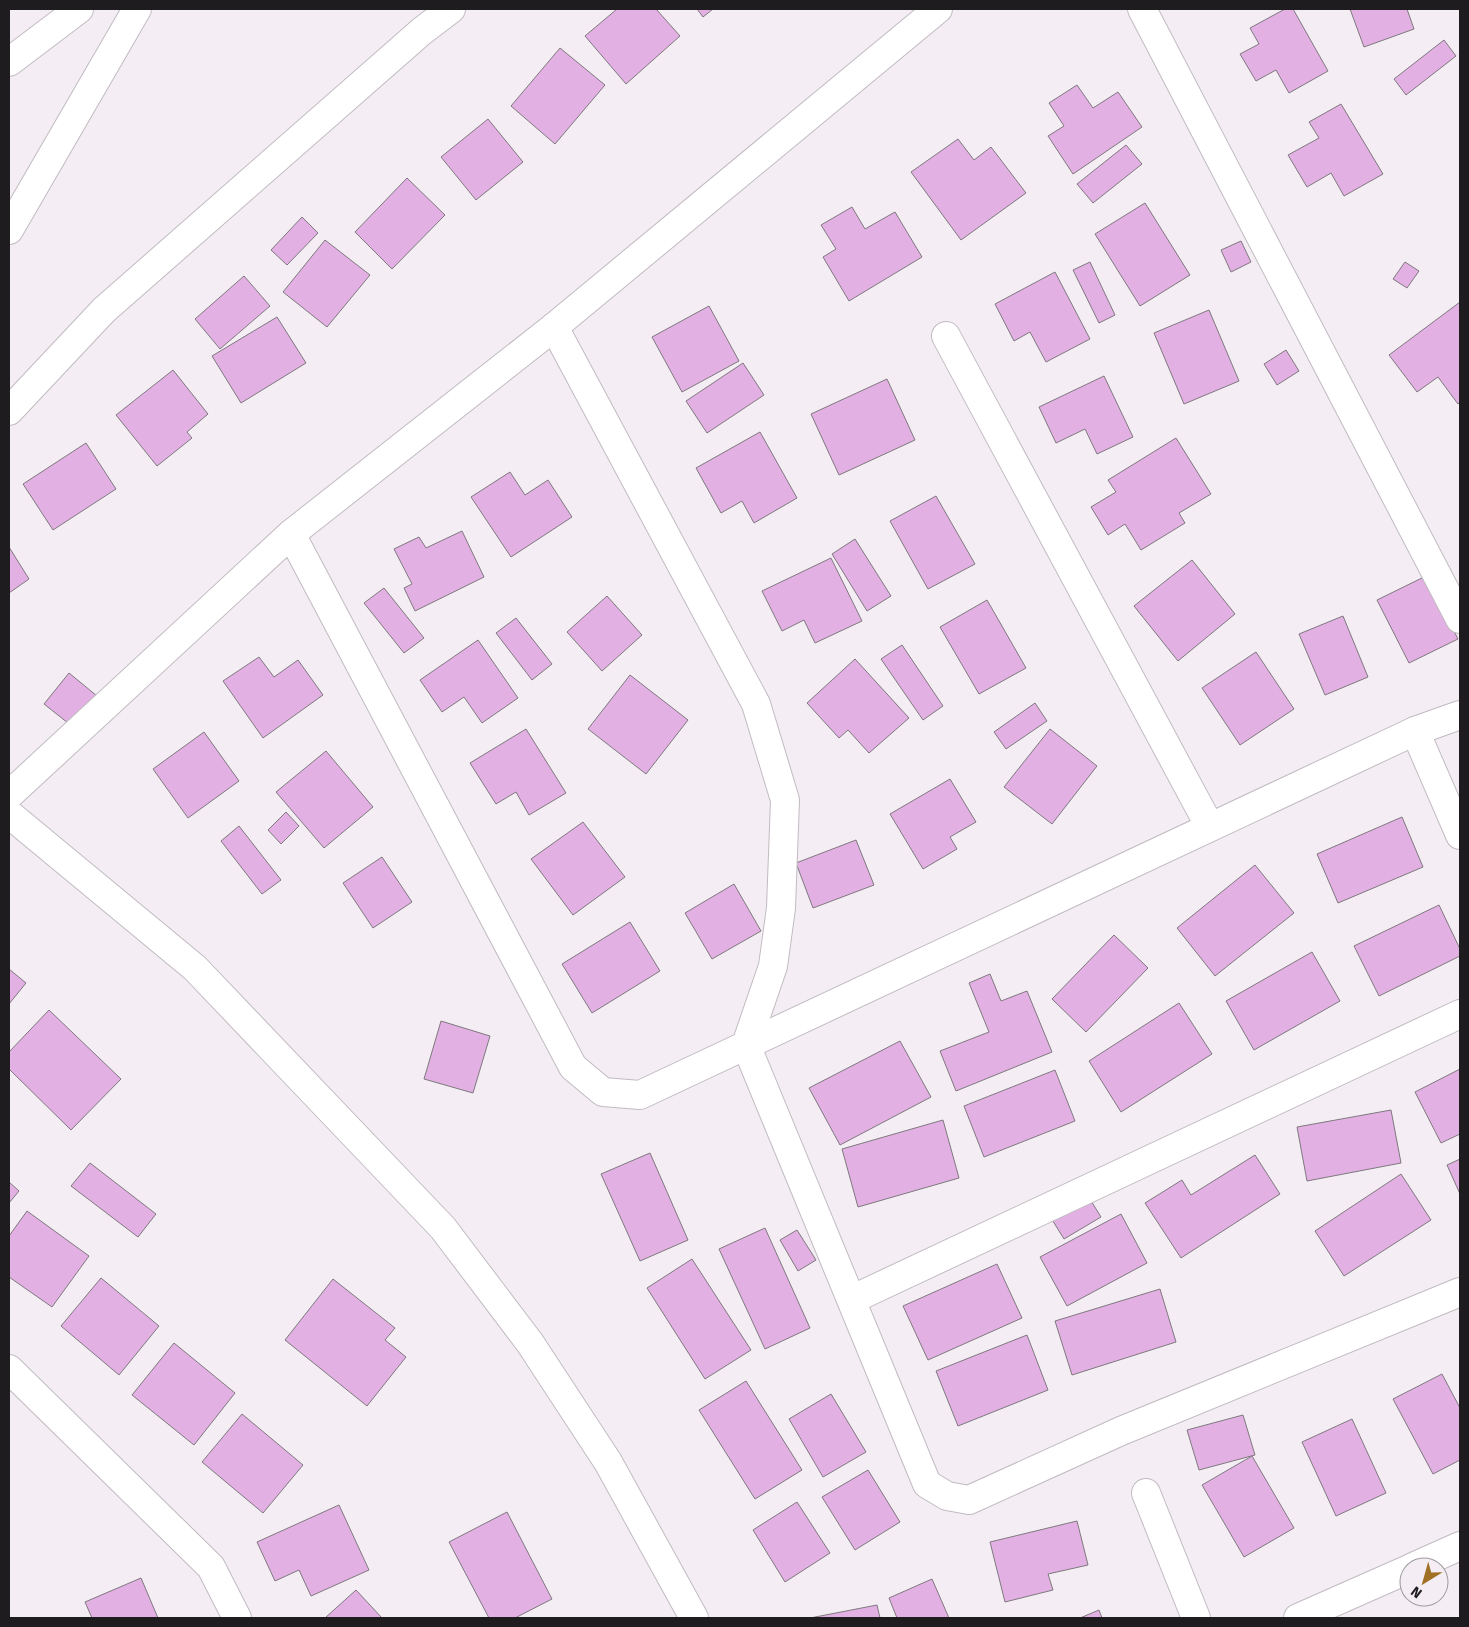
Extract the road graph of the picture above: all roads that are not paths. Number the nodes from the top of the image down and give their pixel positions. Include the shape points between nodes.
1 (79, 9) edge
2 (138, 9) edge
3 (451, 9) edge
4 (938, 9) edge
5 (1142, 9) edge
6 (9, 62) edge
7 (9, 230) edge
8 (554, 327) junction
9 (946, 336) dead end
10 (9, 411) edge
11 (291, 534) junction
12 (1460, 619) edge
13 (1460, 715) edge
14 (1415, 731) junction
15 (9, 794) edge
16 (9, 814) edge
17 (1210, 827) junction
18 (1460, 835) edge
19 (1460, 1014) edge
20 (746, 1044) junction
21 (1460, 1292) edge
22 (852, 1299) junction
23 (9, 1369) edge
24 (1146, 1492) dead end
25 (1460, 1546) edge
26 (1435, 1557) edge
27 (1399, 1573) edge
28 (236, 1618) edge
29 (694, 1618) edge
30 (1196, 1618) edge
31 (1298, 1618) edge

1 - 6 street
2 - 7 street
3 - 10 street via 104,310
4 - 8 street
5 - 12 street
8 - 11 street
8 - 20 street via 756,704 785,800 781,908 773,966
9 - 17 street
11 - 15 street
11 - 20 street via 573,1067 604,1092 640,1095
13 - 14 street
14 - 17 street
14 - 18 street
16 - 29 street via 195,968 444,1228 530,1342 608,1462
17 - 20 street
19 - 22 street
20 - 22 street
21 - 22 street via 1121,1431 969,1500 947,1496 927,1484
23 - 28 street via 211,1567
24 - 30 street
25 - 26 street
27 - 31 street

